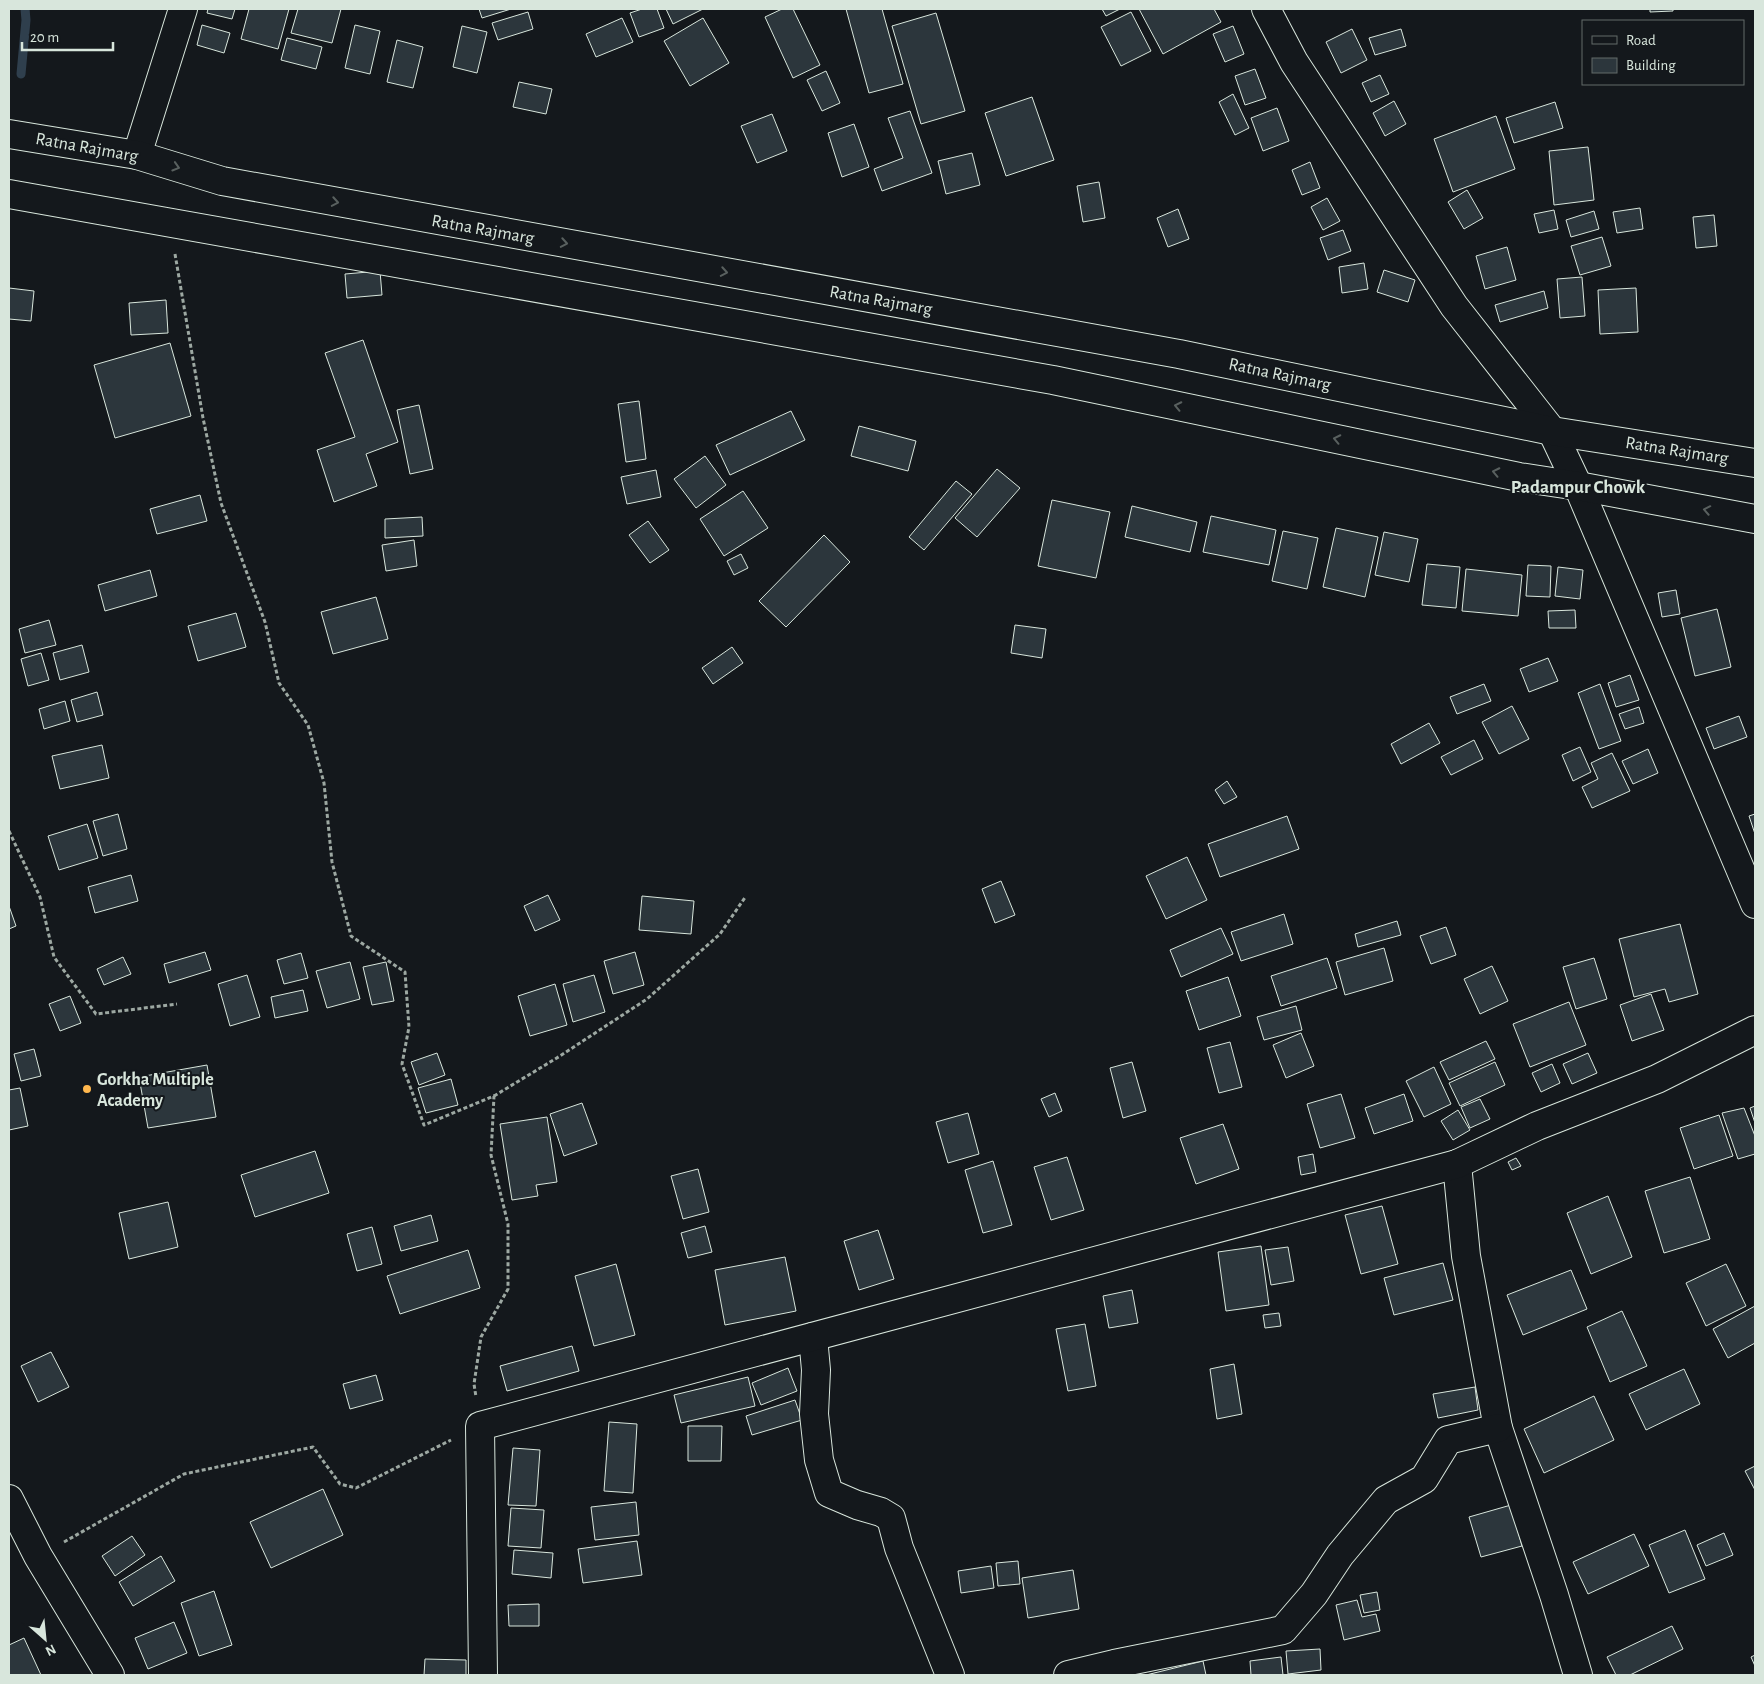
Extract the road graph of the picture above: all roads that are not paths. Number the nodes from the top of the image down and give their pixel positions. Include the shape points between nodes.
1 (183, 9) edge
2 (1266, 9) edge
3 (9, 134) edge
4 (137, 155) junction
5 (9, 194) edge
6 (1552, 431) junction
7 (1755, 463) edge
8 (1578, 486) junction
9 (1755, 519) edge
10 (1755, 904) edge
11 (1755, 1030) edge
12 (1457, 1164) junction
13 (812, 1337) junction
14 (1498, 1428) junction
15 (9, 1499) edge
16 (110, 1675) edge
17 (483, 1675) edge
18 (950, 1675) edge
19 (1068, 1675) edge
20 (1578, 1675) edge

1 - 4 street
2 - 6 street via 1294,62 1454,306
3 - 4 street, Ratna Rajmarg
4 -> 6 street, Ratna Rajmarg via 222,181 1179,354
8 -> 5 street via 1518,477 1053,380
6 - 7 street, Ratna Rajmarg
6 - 8 street
9 -> 8 street
8 - 10 street
11 - 12 street via 1656,1079 1538,1126
12 - 13 street
12 - 14 street via 1466,1256
13 - 17 street via 480,1426
13 - 18 street via 819,1460 829,1493 890,1518
14 - 19 street via 1448,1440 1424,1478 1386,1500 1283,1630
14 - 20 street
15 - 16 street via 38,1556

